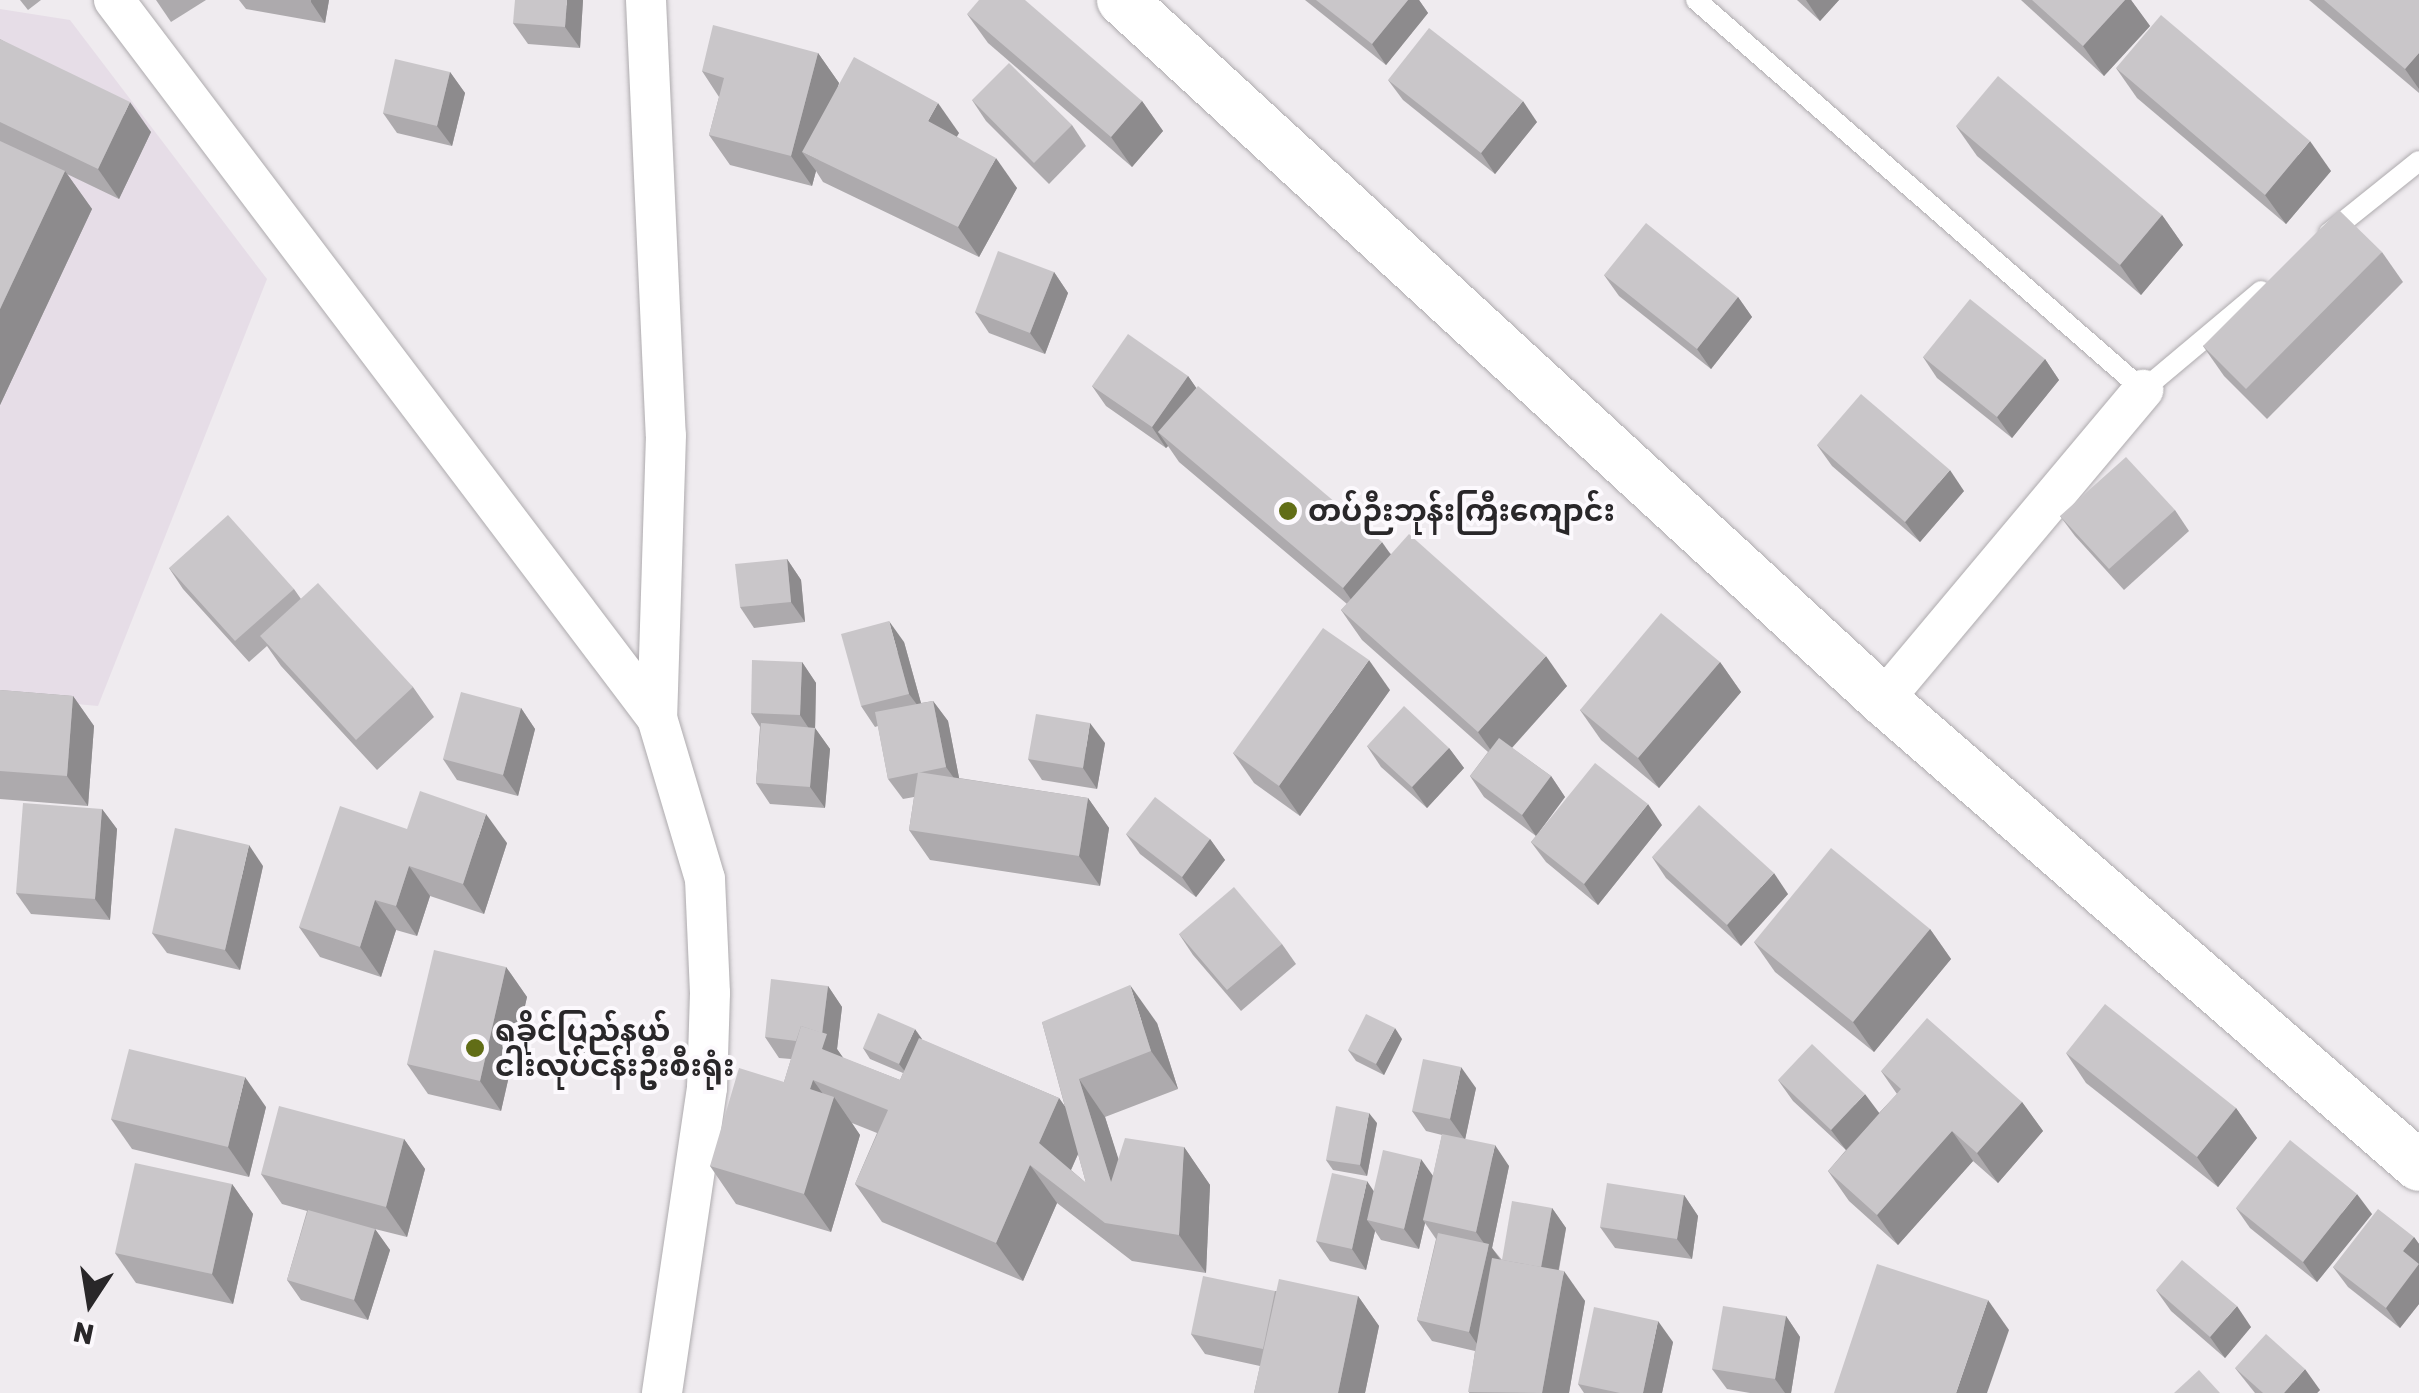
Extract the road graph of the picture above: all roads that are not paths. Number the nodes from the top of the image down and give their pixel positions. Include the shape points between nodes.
1 (114, 0) edge
2 (646, 0) edge
3 (1122, 0) edge
4 (1696, 0) edge
5 (2419, 161) edge
6 (2310, 250) edge
7 (2280, 275) edge
8 (2144, 390) junction
9 (1883, 700) junction
10 (657, 718) junction
11 (2419, 1166) edge
12 (662, 1393) edge

1 - 10 street
2 - 10 street via 666,435
3 - 9 street
4 - 8 lane
5 - 6 lane
7 - 8 lane
8 - 9 street
9 - 11 street
10 - 12 street via 705,879 710,993 707,1088

